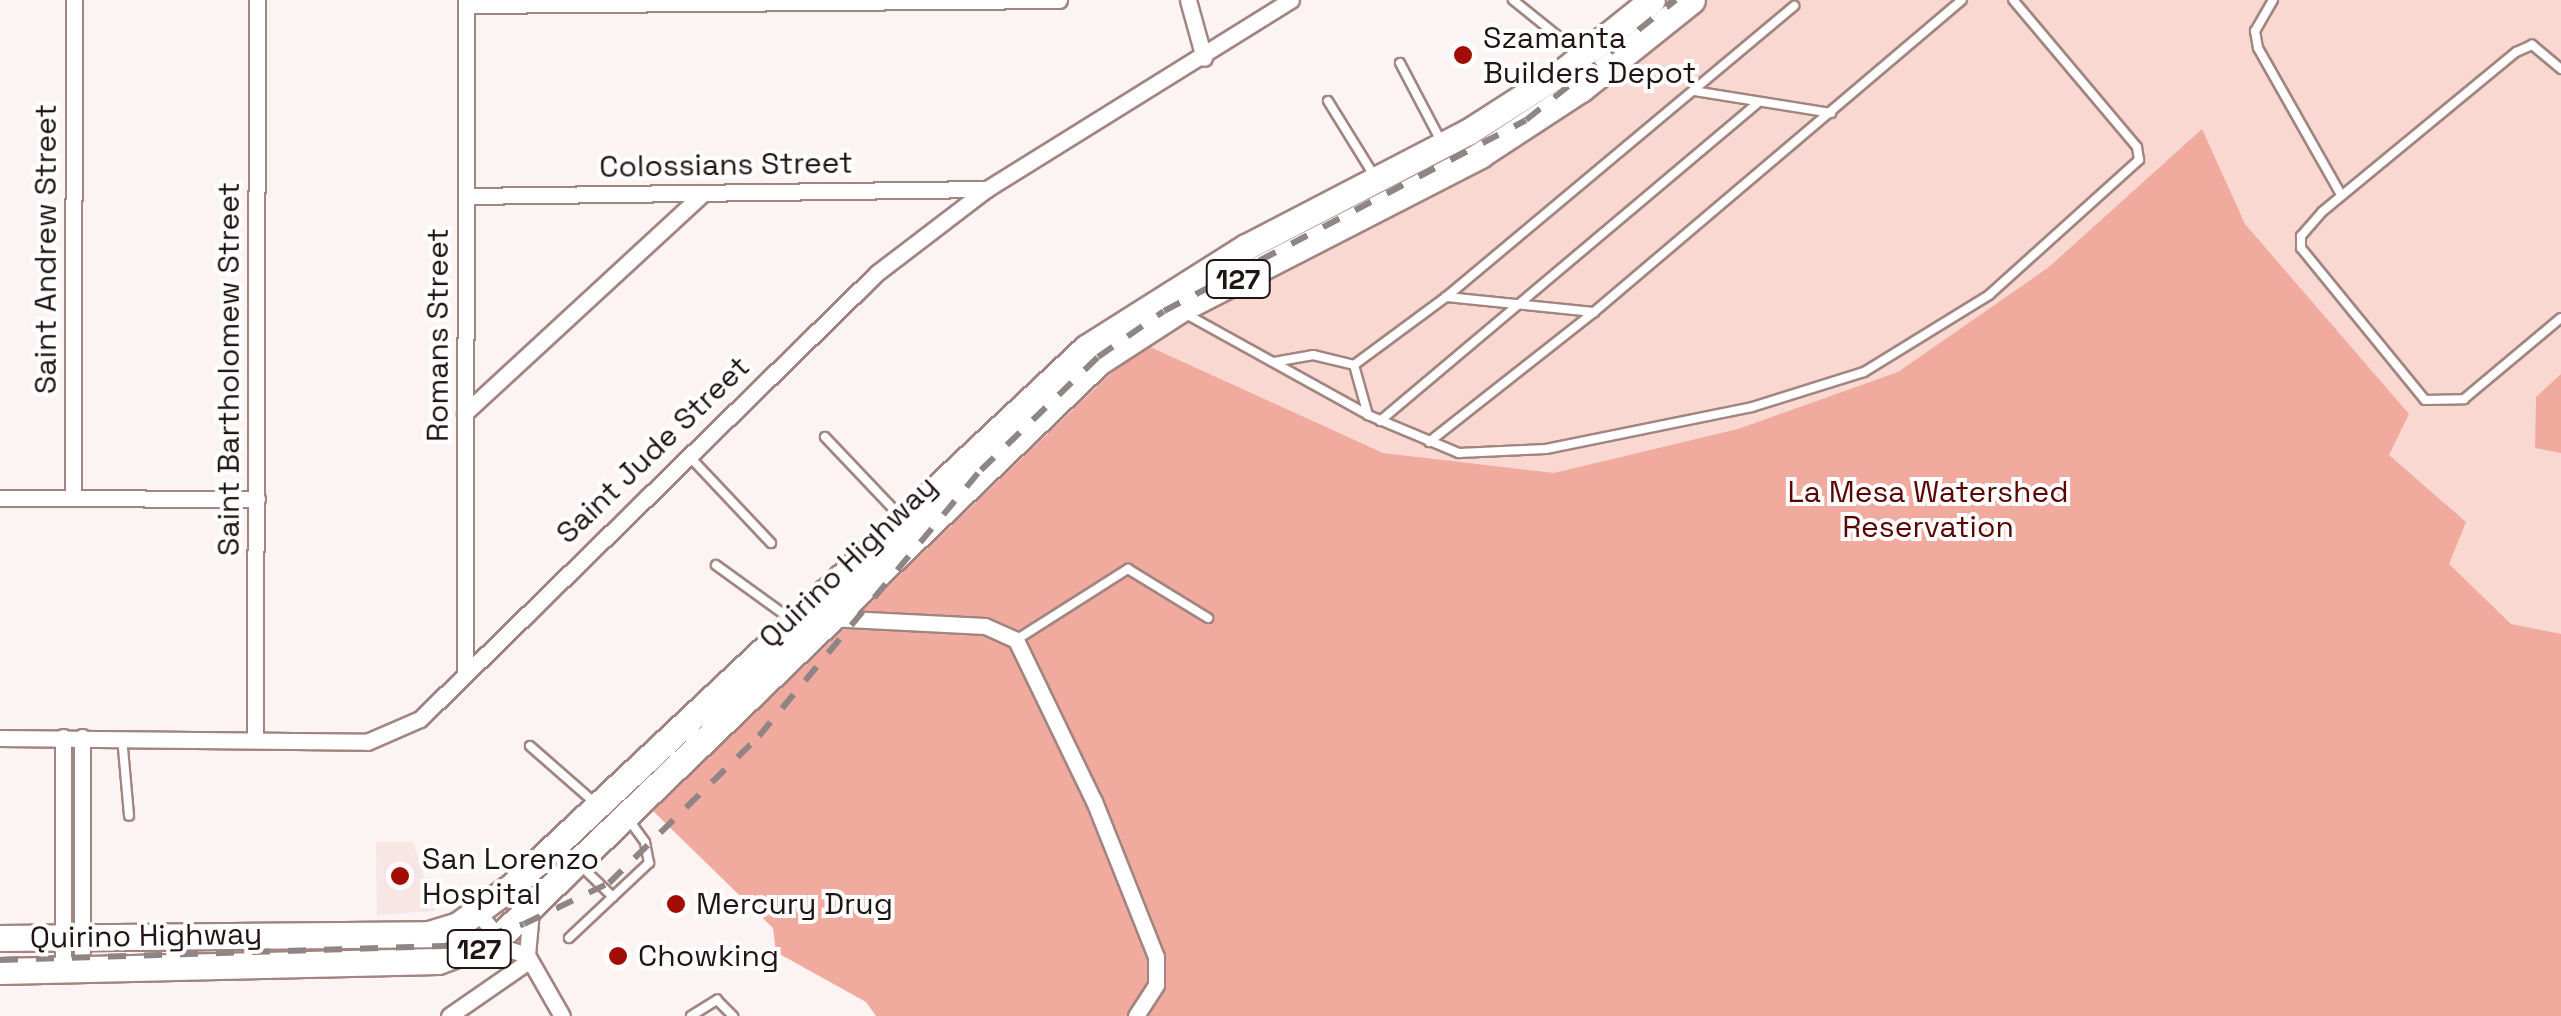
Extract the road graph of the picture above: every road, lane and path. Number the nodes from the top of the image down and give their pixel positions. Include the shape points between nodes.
1 (74, 0) edge
2 (257, 0) edge
3 (1059, 0) edge
4 (1188, 0) edge
5 (1291, 0) edge
6 (1512, 0) edge
7 (1651, 0) edge
8 (1692, 0) edge
9 (1962, 0) edge
10 (2013, 0) edge
11 (2273, 0) edge
12 (466, 2) edge
13 (1794, 6) dead end
14 (1592, 48) junction
15 (1204, 58) junction
16 (1400, 63) dead end
17 (2561, 69) edge
18 (1694, 91) junction
19 (1328, 101) dead end
20 (1757, 104) junction
21 (1831, 114) junction
22 (1443, 145) junction
23 (1376, 179) junction
24 (987, 189) junction
25 (704, 193) junction
26 (2342, 195) junction
27 (466, 196) junction
28 (1446, 297) junction
29 (1171, 303) junction
30 (1517, 307) junction
31 (1594, 312) junction
32 (2561, 318) edge
33 (1272, 363) junction
34 (1354, 365) junction
35 (465, 413) junction
36 (1368, 415) junction
37 (1380, 421) junction
38 (825, 436) dead end
39 (1428, 442) junction
40 (688, 455) junction
41 (0, 498) edge
42 (73, 498) junction
43 (257, 499) junction
44 (903, 520) junction
45 (771, 543) dead end
46 (716, 565) dead end
47 (814, 616) junction
48 (1208, 618) dead end
49 (1016, 640) junction
50 (465, 671) junction
51 (63, 737) junction
52 (82, 737) junction
53 (122, 737) junction
54 (0, 738) edge
55 (255, 738) junction
56 (530, 746) dead end
57 (598, 806) junction
58 (130, 816) dead end
59 (628, 818) junction
60 (580, 865) junction
61 (613, 897) junction
62 (531, 911) junction
63 (478, 914) junction
64 (72, 937) junction
65 (0, 938) edge
66 (569, 938) dead end
67 (497, 939) junction
68 (528, 958) junction
69 (73, 970) junction
70 (0, 971) edge
71 (449, 1016) edge
72 (562, 1016) edge
73 (692, 1016) edge
74 (733, 1016) edge
75 (1136, 1016) edge

1 - 42 street, Saint Andrew Street
2 - 43 street, Saint Bartholomew Street
3 - 12 street
4 - 15 street
5 - 15 street, Saint Jude Street
6 - 14 lane via 1579,53
7 - 14 main road, Quirino Highway / 127
8 - 29 main road, Quirino Highway / 127 via 1581,89 1480,155
9 - 21 lane
10 - 39 lane via 2137,147 2139,160 1990,295 1864,372 1752,407 1546,449 1459,453
11 - 26 lane via 2255,31 2258,48
12 - 27 street, Romans Street
13 - 18 lane
14 - 22 main road, Quirino Highway / 127
15 - 24 street, Saint Jude Street
16 - 22 lane
17 - 26 lane via 2532,45 2516,52
18 - 20 lane
18 - 28 lane
19 - 23 lane
20 - 21 lane
20 - 30 lane
21 - 31 lane
22 - 23 main road, Quirino Highway / 127
23 - 29 main road, Quirino Highway / 127
24 - 25 street, Colossians Street
24 - 40 street, Saint Jude Street via 877,273
25 - 27 street, Colossians Street
25 - 35 street
26 - 32 lane via 2301,236 2301,248 2425,400 2464,398
27 - 35 street, Romans Street
28 - 30 lane
28 - 34 lane
29 - 33 lane
29 - 44 main road, Quirino Highway / 127 via 1086,348
29 - 47 main road, Quirino Highway / 127
30 - 31 lane
30 - 37 lane
31 - 39 lane
33 - 34 lane via 1314,355
33 - 36 lane
34 - 36 lane
35 - 50 street, Romans Street
36 - 37 lane
37 - 39 lane
38 - 44 lane
40 - 45 lane
40 - 50 street, Saint Jude Street
41 - 42 street
42 - 43 street
43 - 55 street, Saint Bartholomew Street
44 - 47 main road, Quirino Highway / 127
46 - 47 lane
47 - 49 street via 985,626
47 - 57 main road, Quirino Highway / 127
47 - 59 main road, Quirino Highway / 127
48 - 49 lane via 1128,569
49 - 75 street via 1094,802 1156,957 1156,986
50 - 55 street, Saint Jude Street via 420,719 394,734 367,742
51 - 52 street, Saint Jude Street
51 - 54 street, Saint Jude Street
51 - 64 street
52 - 53 street, Saint Jude Street
52 - 64 street
53 - 55 street, Saint Jude Street
53 - 58 lane
56 - 57 lane
57 - 63 main road, Quirino Highway / 127
59 - 60 main road, Quirino Highway / 127
59 - 61 lane via 645,842 649,864
60 - 61 lane
60 - 62 main road, Quirino Highway / 127
61 - 66 lane
62 - 67 main road, Quirino Highway / 127
62 - 68 street
63 - 64 main road, Quirino Highway / 127 via 430,934
63 - 67 street
64 - 65 main road, Quirino Highway / 127
64 - 69 street
67 - 68 street
67 - 69 main road, Quirino Highway / 127 via 438,961
68 - 71 street
68 - 72 street
69 - 70 main road, Quirino Highway / 127
73 - 74 lane via 716,1000

